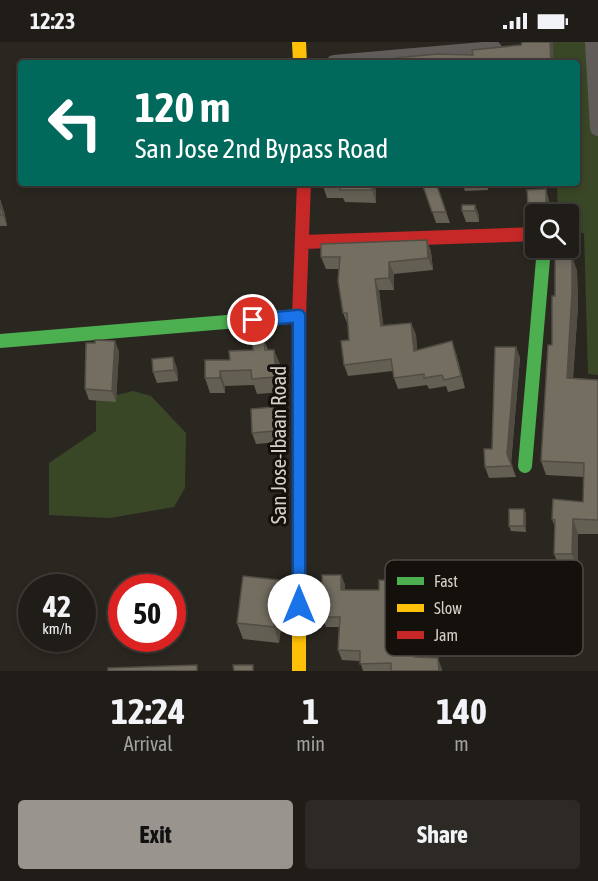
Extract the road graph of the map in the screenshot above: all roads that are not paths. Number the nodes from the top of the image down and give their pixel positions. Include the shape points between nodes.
1 (299, 42) edge
2 (593, 42) edge
3 (507, 48) edge
4 (300, 60) edge
5 (369, 60) edge
6 (598, 128) edge
7 (304, 186) edge
8 (525, 234) edge
9 (302, 242) junction
10 (543, 258) edge
11 (299, 316) junction
12 (0, 341) edge
13 (525, 466) dead end
14 (299, 671) edge

1 - 4 street
2 - 6 street
3 - 5 street
7 - 9 street, San Jose-Ibaan Road
8 - 9 street
9 - 11 street, San Jose-Ibaan Road
10 - 13 street
11 - 12 street
11 - 14 street, San Jose-Ibaan Road

